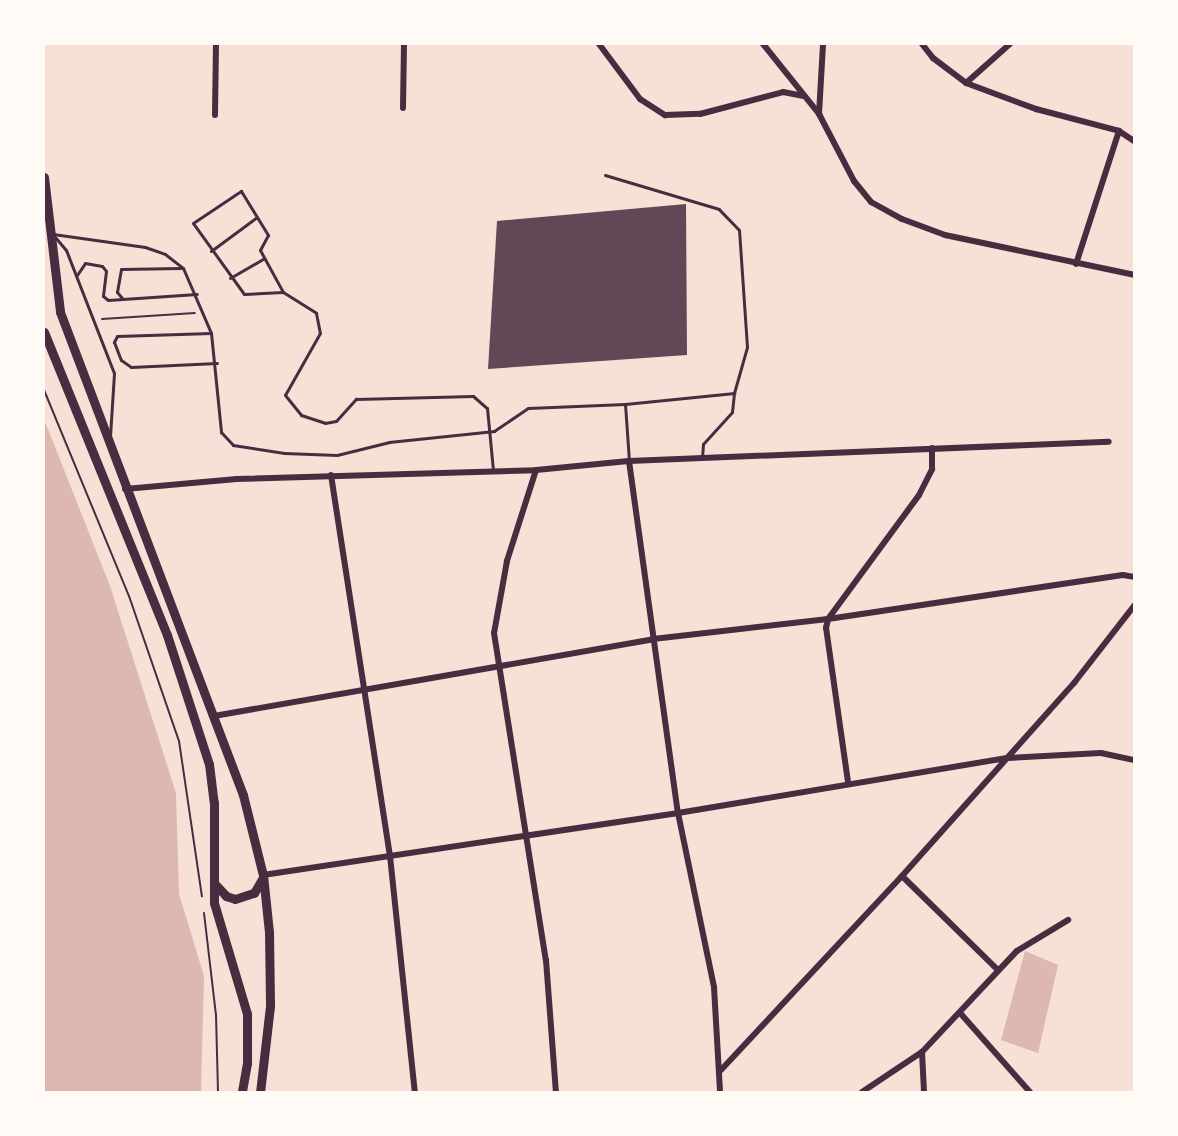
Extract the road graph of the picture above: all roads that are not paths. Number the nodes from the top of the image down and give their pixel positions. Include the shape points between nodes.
1 (216, 44) edge
2 (404, 44) edge
3 (599, 44) edge
4 (763, 44) edge
5 (823, 44) edge
6 (922, 44) edge
7 (1010, 44) edge
8 (966, 83) junction
9 (804, 96) junction
10 (403, 108) dead end
11 (819, 114) junction
12 (216, 115) dead end
13 (1119, 131) junction
14 (1134, 141) edge
15 (605, 175) dead end
16 (44, 177) edge
17 (257, 218) junction
18 (51, 233) junction
19 (211, 250) junction
20 (264, 258) junction
21 (1076, 264) junction
22 (183, 267) junction
23 (1134, 275) edge
24 (76, 276) junction
25 (230, 278) junction
26 (283, 292) junction
27 (197, 294) junction
28 (123, 299) junction
29 (44, 332) edge
30 (211, 333) junction
31 (217, 363) junction
32 (734, 393) junction
33 (625, 404) junction
34 (1109, 442) dead end
35 (932, 447) junction
36 (110, 448) junction
37 (702, 458) junction
38 (629, 461) junction
39 (536, 470) junction
40 (493, 471) junction
41 (331, 476) junction
42 (124, 489) junction
43 (1134, 577) edge
44 (1134, 606) edge
45 (828, 619) junction
46 (653, 639) junction
47 (498, 666) junction
48 (364, 688) junction
49 (214, 716) junction
50 (1008, 758) junction
51 (1134, 760) edge
52 (848, 782) junction
53 (678, 813) junction
54 (525, 834) junction
55 (390, 856) junction
56 (263, 875) junction
57 (902, 876) junction
58 (213, 881) junction
59 (1068, 920) dead end
60 (997, 969) junction
61 (961, 1014) junction
62 (922, 1052) junction
63 (721, 1070) junction
64 (242, 1092) edge
65 (260, 1092) edge
66 (415, 1092) edge
67 (556, 1092) edge
68 (720, 1092) edge
69 (862, 1092) edge
70 (924, 1092) edge
71 (1030, 1092) edge

1 - 12 street
2 - 10 street
3 - 9 street via 640,99 665,115 700,114 783,92
4 - 9 street
5 - 11 street
6 - 8 street via 933,58
7 - 8 street
8 - 13 street via 1036,109
9 - 11 street
11 - 21 street via 854,181 871,202 945,235
13 - 14 street
13 - 21 street
15 - 32 lane via 719,209 739,230 747,348
16 - 18 main road
17 - 19 lane
17 - 19 lane via 241,191 193,223
17 - 20 lane via 268,235 260,250
18 - 22 lane via 145,247 165,254
18 - 24 lane via 66,250
18 - 36 main road via 60,312
19 - 25 lane
20 - 25 lane
20 - 26 lane
21 - 23 street
22 - 27 lane
22 - 28 lane via 121,269 117,292
24 - 28 lane via 86,263 94,262 106,272 103,296 108,300
24 - 36 lane via 114,373
25 - 26 lane via 244,294
26 - 40 lane via 316,313 320,322 320,333 285,395 301,415 325,423 336,422 356,399 473,396 487,408
27 - 28 lane
27 - 30 lane
29 - 58 main road via 167,635 201,734 214,803
30 - 31 lane
30 - 31 lane via 117,336 114,342 121,360 131,367
31 - 33 lane via 221,432 225,440 233,445 284,453 337,455 389,442 484,434 498,430 528,408
32 - 33 lane
32 - 37 lane via 732,412 704,444
33 - 38 lane
34 - 35 street
35 - 37 street
35 - 45 street via 932,470 919,495
36 - 42 main road
37 - 38 street
38 - 39 street
38 - 46 street
39 - 40 street
39 - 47 street via 498,603 494,633
40 - 41 street
41 - 42 street
41 - 48 street
42 - 49 main road
43 - 45 street via 1123,575
44 - 50 street
45 - 46 street
45 - 52 street via 826,628
46 - 47 street
46 - 53 street
47 - 48 street
47 - 54 street
48 - 49 street
48 - 55 street
49 - 56 main road via 243,795
50 - 51 street via 1101,753
50 - 52 street
50 - 57 street
52 - 53 street
53 - 54 street
53 - 63 street via 714,987
54 - 55 street
54 - 67 street via 546,960
55 - 56 street
55 - 66 street
56 - 58 main road via 260,885 245,898 226,896
56 - 65 main road via 270,1006
57 - 60 street
57 - 63 street
58 - 64 main road via 219,930 247,1014 247,1064
59 - 60 street via 1017,951
60 - 61 street
61 - 62 street
61 - 71 street
62 - 69 street
62 - 70 street
63 - 68 street

